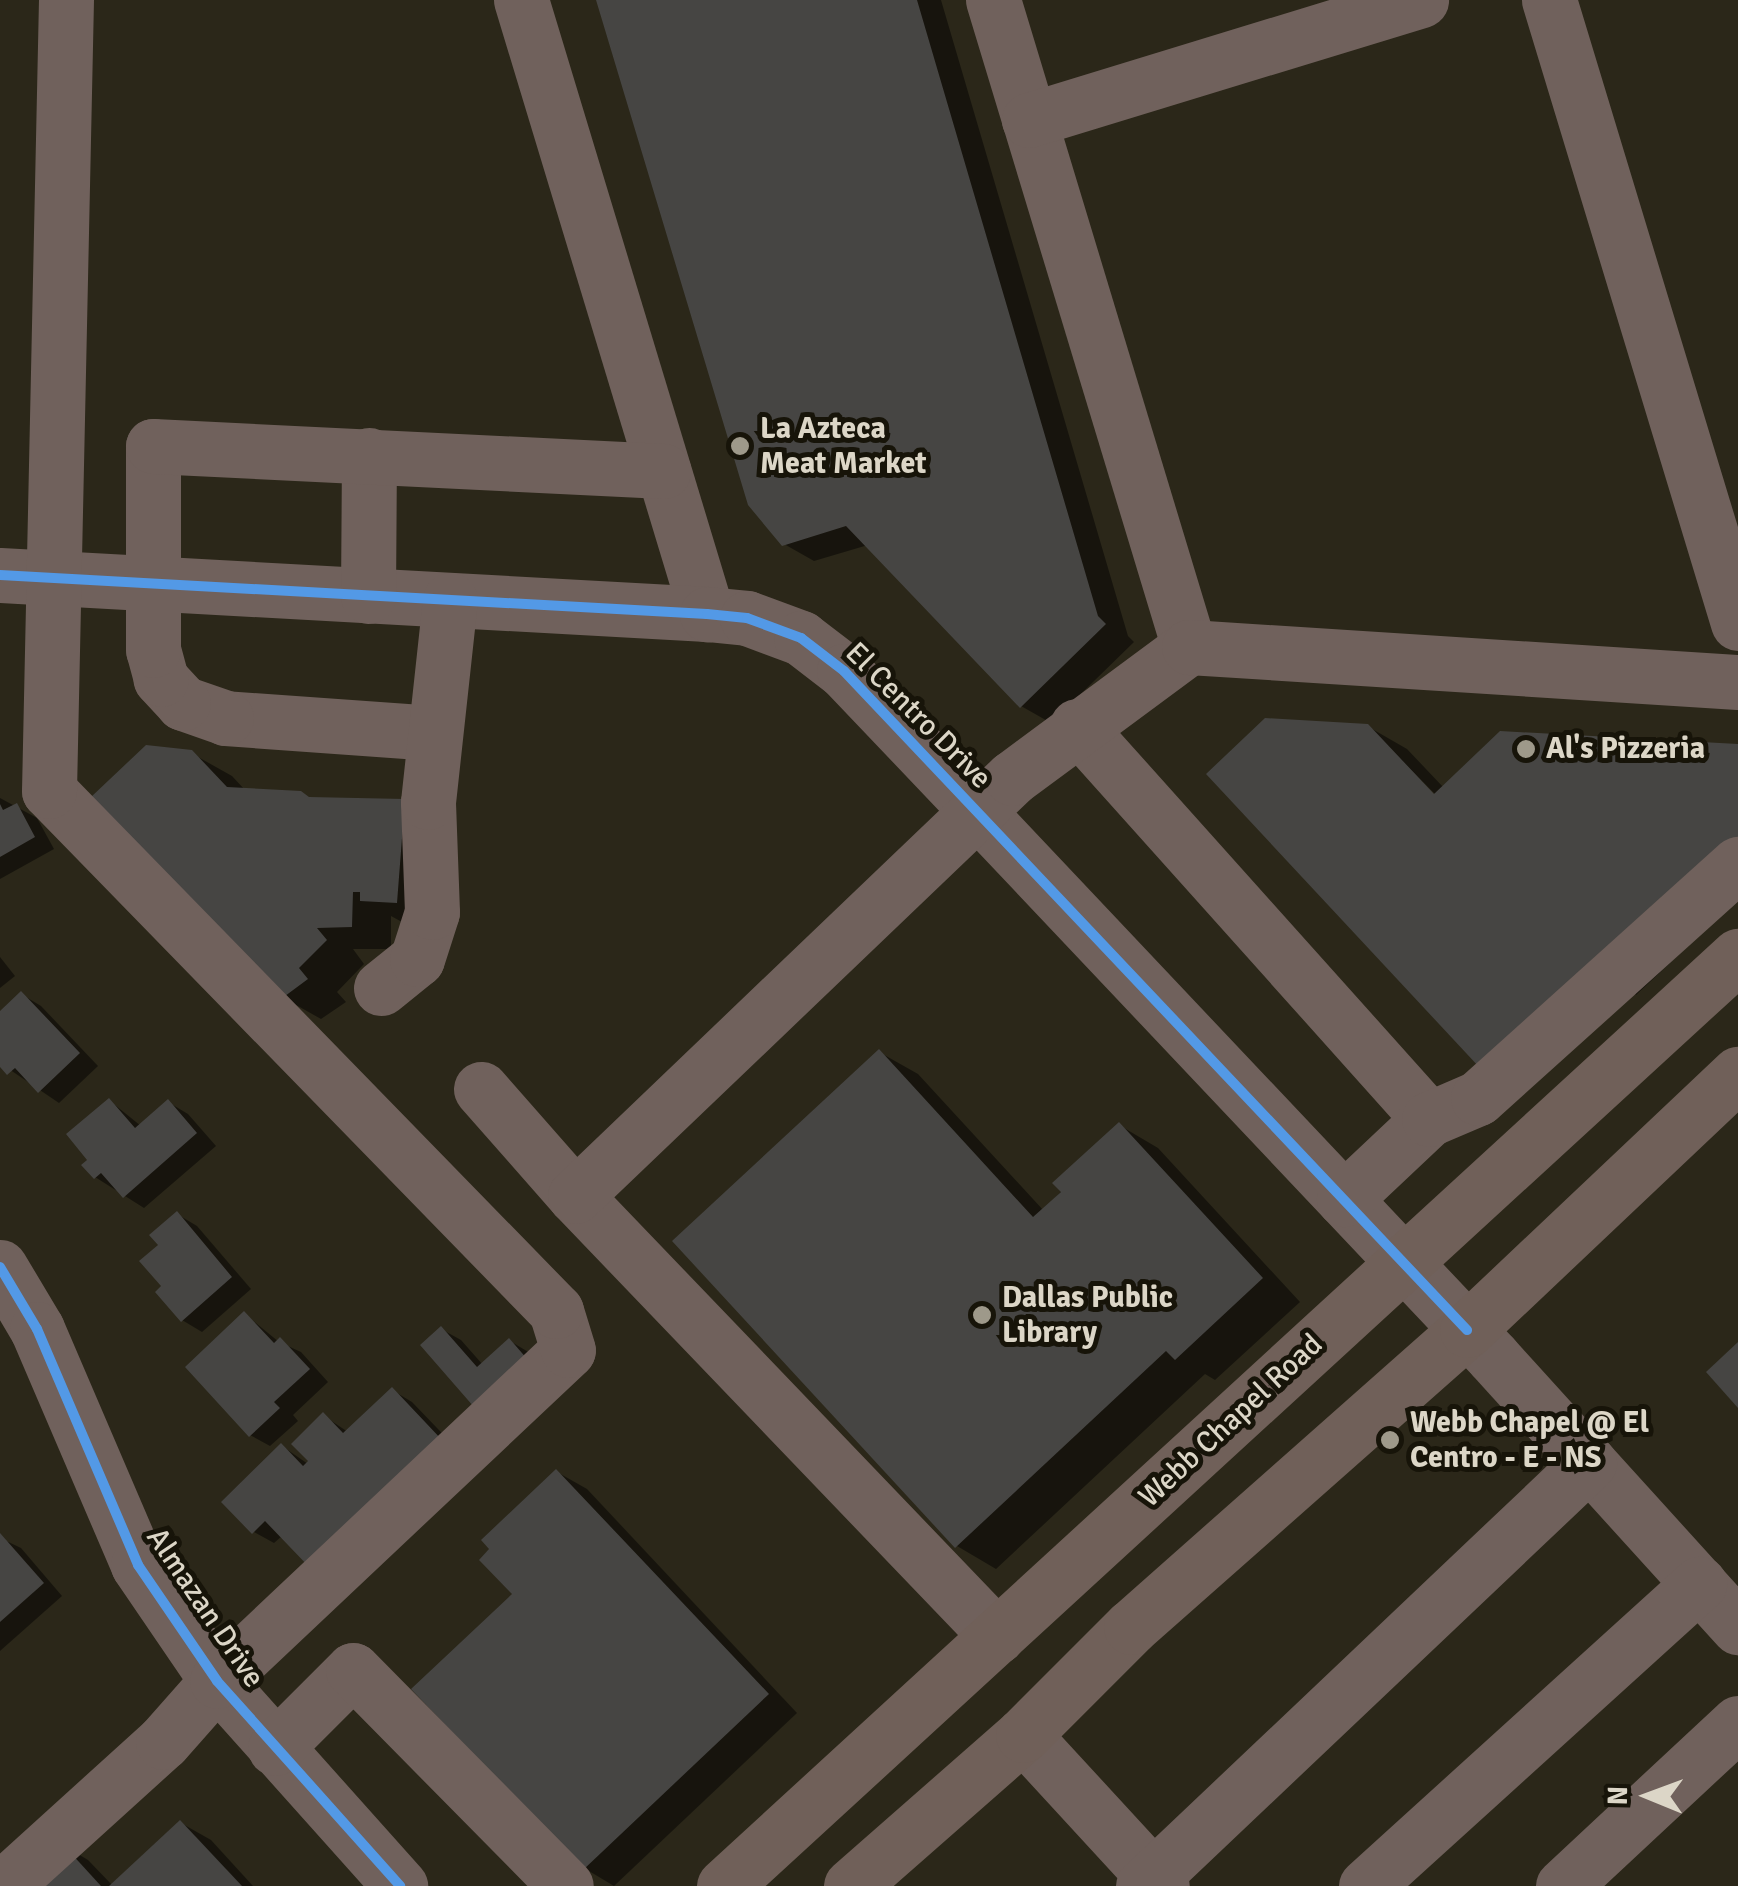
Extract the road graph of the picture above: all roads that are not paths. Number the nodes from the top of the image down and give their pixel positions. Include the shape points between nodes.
1 (66, 0) edge
2 (521, 0) edge
3 (993, 0) edge
4 (1421, 0) edge
5 (1549, 0) edge
6 (1029, 120) junction
7 (370, 454) junction
8 (663, 471) junction
9 (0, 575) edge
10 (56, 578) junction
11 (153, 583) junction
12 (368, 596) junction
13 (450, 600) junction
14 (706, 614) junction
15 (1738, 623) edge
16 (1189, 646) junction
17 (1738, 682) edge
18 (1077, 726) junction
19 (434, 734) junction
20 (979, 813) junction
21 (1738, 864) edge
22 (1738, 956) edge
23 (381, 988) dead end
24 (1738, 1074) edge
25 (481, 1089) dead end
26 (1430, 1119) junction
27 (575, 1196) junction
28 (1344, 1199) junction
29 (1404, 1263) junction
30 (0, 1267) edge
31 (1468, 1330) junction
32 (18, 1345) edge
33 (1589, 1464) junction
34 (1698, 1584) junction
35 (1738, 1627) edge
36 (997, 1636) junction
37 (217, 1681) junction
38 (1738, 1723) edge
39 (1023, 1735) junction
40 (275, 1748) junction
41 (1153, 1883) edge
42 (4, 1886) edge
43 (400, 1886) edge
44 (566, 1886) edge
45 (724, 1886) edge
46 (851, 1886) edge
47 (1366, 1886) edge
48 (1563, 1886) edge

1 - 10 street
2 - 8 street
3 - 6 street
4 - 6 street
5 - 15 street
6 - 16 street
7 - 8 street
7 - 11 street via 153,446
7 - 12 street
8 - 14 street
9 - 10 street, El Centro Drive
10 - 11 street, El Centro Drive
10 - 37 street via 49,791 556,1312 568,1350
11 - 12 street, El Centro Drive
11 - 19 street via 153,650 161,679 183,703 226,718
12 - 13 street, El Centro Drive
13 - 14 street, El Centro Drive
13 - 19 street
14 - 20 street, El Centro Drive via 746,618 801,638 844,671
16 - 17 street
16 - 18 street
18 - 20 street
18 - 26 street
19 - 23 street via 428,802 432,912 416,959
20 - 27 street
20 - 28 street, El Centro Drive
21 - 26 street via 1478,1098
22 - 29 main road, Webb Chapel Road
24 - 31 main road
25 - 27 street
26 - 28 street
27 - 36 street
28 - 29 street, El Centro Drive
29 - 31 street, El Centro Drive
29 - 36 main road, Webb Chapel Road
30 - 32 street, Almazan Drive
31 - 33 street, El Centro Drive
31 - 39 main road via 1131,1628
32 - 37 street, Almazan Drive via 138,1565
33 - 34 street, El Centro Drive
33 - 41 street
34 - 35 street, El Centro Drive
34 - 47 street
36 - 45 main road, Webb Chapel Road
37 - 40 street, Almazan Drive
37 - 42 street via 163,1742
38 - 48 street
39 - 41 street
39 - 46 main road
40 - 43 street, Almazan Drive
40 - 44 street via 353,1670

